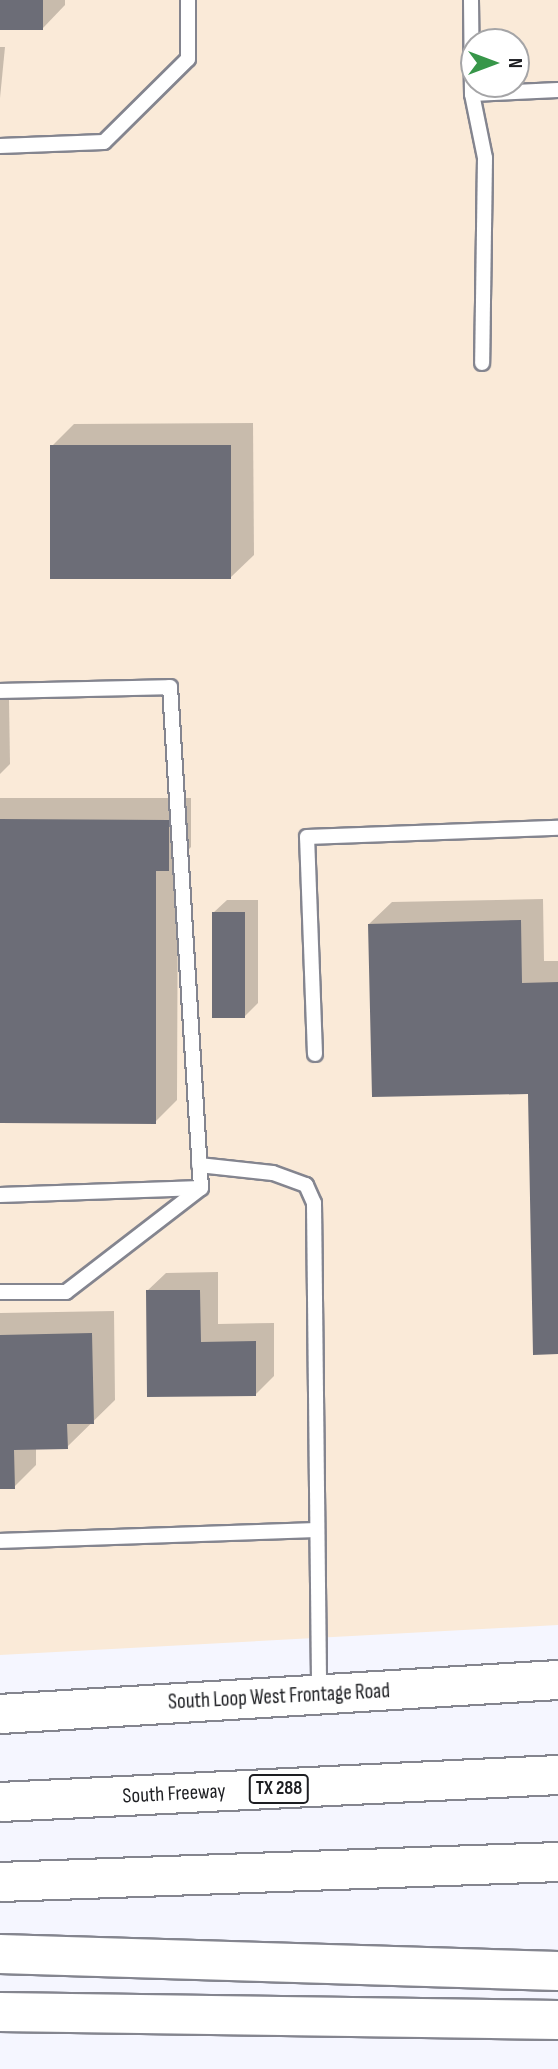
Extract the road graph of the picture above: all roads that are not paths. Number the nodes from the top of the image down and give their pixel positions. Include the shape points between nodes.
1 (188, 0) edge
2 (471, 0) edge
3 (471, 28) edge
4 (558, 90) edge
5 (530, 91) edge
6 (473, 98) edge
7 (0, 146) edge
8 (482, 363) dead end
9 (0, 691) edge
10 (558, 828) edge
11 (315, 1054) dead end
12 (199, 1166) junction
13 (201, 1188) junction
14 (0, 1195) edge
15 (0, 1292) edge
16 (317, 1530) junction
17 (0, 1541) edge
18 (558, 1681) edge
19 (319, 1695) junction
20 (0, 1714) edge
21 (558, 1775) edge
22 (0, 1802) edge
23 (558, 1861) edge
24 (0, 1882) edge
25 (0, 1954) edge
26 (558, 1971) edge
27 (0, 2012) edge
28 (558, 2020) edge

1 - 7 lane via 188,59 104,142
2 - 3 lane
4 - 5 lane
6 - 8 lane via 485,158
9 - 12 lane via 170,687
10 - 11 lane via 307,837
12 - 13 lane
12 - 16 lane via 272,1172 306,1185 314,1203
13 - 14 lane
13 - 15 lane via 66,1292
16 - 17 lane
16 - 19 lane
18 - 19 main road, South Loop West Frontage Road
19 - 20 main road, South Loop West Frontage Road
21 - 22 main road, South Freeway / TX 288
23 - 24 main road via 394,1872
25 - 26 main road
27 - 28 main road

